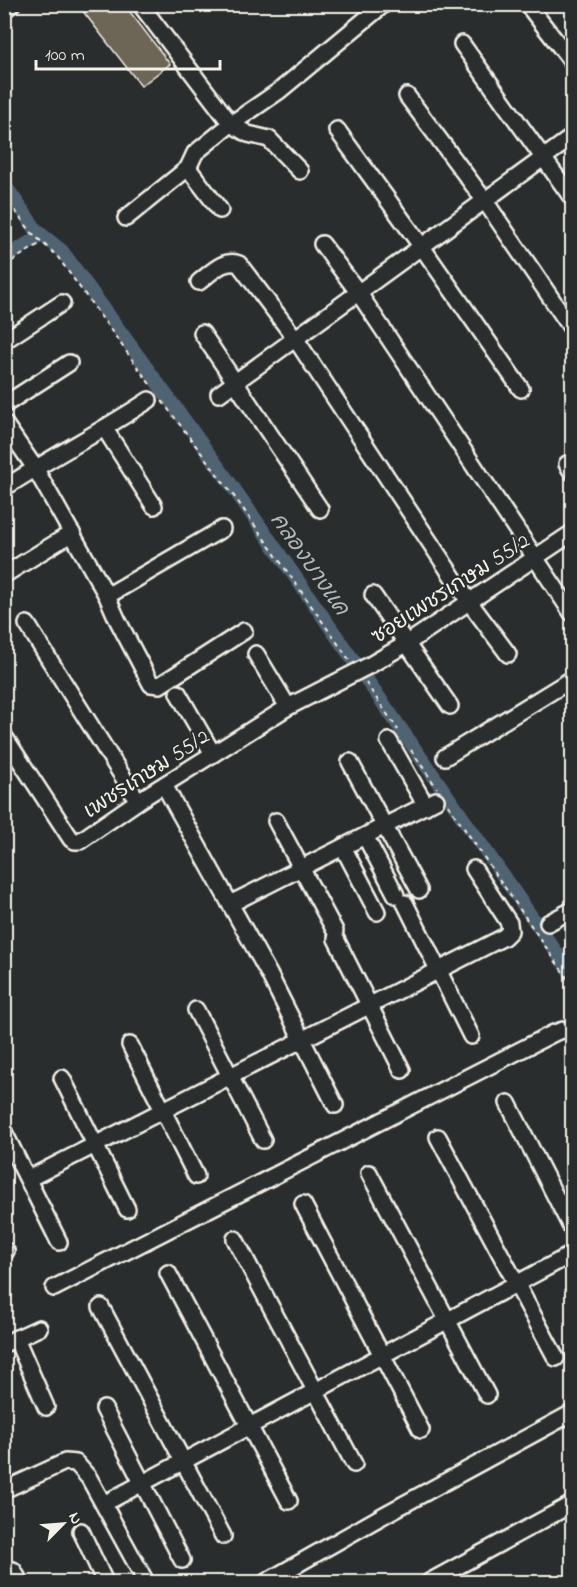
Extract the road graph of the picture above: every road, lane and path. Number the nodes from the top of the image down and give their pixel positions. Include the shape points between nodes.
1 (12, 4) edge
2 (140, 4) edge
3 (384, 4) edge
4 (527, 4) edge
5 (4, 10) edge
6 (462, 44) dead end
7 (573, 62) edge
8 (407, 96) dead end
9 (231, 124) junction
10 (337, 130) dead end
11 (573, 137) edge
12 (545, 158) junction
13 (188, 168) junction
14 (300, 171) dead end
15 (4, 196) edge
16 (573, 198) edge
17 (485, 201) junction
18 (220, 210) dead end
19 (126, 218) dead end
20 (41, 243) junction
21 (322, 244) dead end
22 (422, 246) junction
23 (4, 266) edge
24 (199, 282) dead end
25 (358, 292) junction
26 (62, 303) dead end
27 (573, 329) edge
28 (202, 333) dead end
29 (295, 338) junction
30 (4, 341) edge
31 (69, 363) dead end
32 (235, 382) junction
33 (521, 389) dead end
34 (219, 394) dead end
35 (156, 398) junction
36 (4, 405) edge
37 (4, 423) edge
38 (105, 429) junction
39 (35, 468) junction
40 (4, 488) edge
41 (154, 506) dead end
42 (320, 509) dead end
43 (222, 529) dead end
44 (72, 533) junction
45 (573, 533) edge
46 (535, 558) junction
47 (4, 575) edge
48 (373, 595) dead end
49 (107, 596) junction
50 (470, 603) junction
51 (573, 613) edge
52 (27, 624) dead end
53 (244, 631) dead end
54 (406, 644) junction
55 (256, 654) dead end
56 (508, 654) dead end
57 (359, 671) junction
58 (573, 679) edge
59 (178, 693) dead end
60 (450, 706) dead end
61 (288, 707) junction
62 (4, 736) edge
63 (396, 739) joint
64 (409, 746) dead end
65 (213, 754) junction
66 (445, 757) dead end
67 (350, 762) dead end
68 (164, 785) junction
69 (138, 801) junction
70 (437, 801) junction
71 (276, 821) dead end
72 (385, 826) junction
73 (364, 836) junction
74 (343, 847) junction
75 (302, 868) junction
76 (474, 869) dead end
77 (419, 890) dead end
78 (230, 904) junction
79 (573, 910) edge
80 (377, 912) dead end
81 (548, 923) dead end
82 (437, 971) junction
83 (573, 985) edge
84 (370, 1005) junction
85 (196, 1010) dead end
86 (573, 1031) edge
87 (471, 1036) dead end
88 (302, 1040) junction
89 (130, 1045) dead end
90 (402, 1070) dead end
91 (230, 1076) junction
92 (62, 1078) dead end
93 (508, 1103) dead end
94 (335, 1105) dead end
95 (163, 1110) junction
96 (4, 1132) edge
97 (438, 1137) dead end
98 (263, 1140) dead end
99 (96, 1144) junction
100 (369, 1173) dead end
101 (196, 1176) dead end
102 (28, 1179) junction
103 (303, 1204) dead end
104 (127, 1209) dead end
105 (573, 1229) edge
106 (236, 1239) dead end
107 (59, 1242) dead end
108 (573, 1254) edge
109 (168, 1273) dead end
110 (516, 1284) junction
111 (54, 1288) dead end
112 (101, 1307) dead end
113 (448, 1320) junction
114 (39, 1328) dead end
115 (10, 1341) edge
116 (382, 1356) junction
117 (556, 1358) dead end
118 (315, 1391) junction
119 (487, 1395) dead end
120 (46, 1407) dead end
121 (104, 1409) dead end
122 (573, 1413) edge
123 (249, 1426) junction
124 (421, 1430) dead end
125 (182, 1462) junction
126 (354, 1464) dead end
127 (142, 1483) junction
128 (4, 1491) edge
129 (109, 1501) dead end
130 (289, 1501) dead end
131 (573, 1504) edge
132 (81, 1531) dead end
133 (223, 1536) dead end
134 (182, 1560) dead end
135 (105, 1582) edge
136 (146, 1582) edge
137 (266, 1582) edge
138 (429, 1582) edge

1 - 5 street
2 - 9 street
3 - 9 street via 279,91
4 - 7 street
6 - 12 street
8 - 17 street
9 - 13 street via 195,153
9 - 14 street via 248,134 269,139
10 - 22 street
11 - 12 street
12 - 16 street
12 - 17 street
13 - 18 street
13 - 19 street
15 - 20 path
17 - 22 street
17 - 27 street
20 - 23 path
20 - 35 path via 57,256
21 - 25 street
22 - 25 street
22 - 33 street
24 - 29 street via 222,264 239,264
25 - 29 street
25 - 46 street
26 - 30 street
28 - 32 street
29 - 32 street
29 - 50 street
31 - 36 street
32 - 34 street
32 - 42 street
35 - 38 street
35 - 57 path via 239,503
37 - 39 street
38 - 39 street
38 - 41 street
39 - 40 street
39 - 44 street
43 - 49 street
44 - 47 street
44 - 49 street
45 - 46 street, ซอยเพชรเกษม 55/2
46 - 50 street, ซอยเพชรเกษม 55/2
46 - 51 street
48 - 54 street
49 - 53 street via 153,686 160,686
50 - 54 street, ซอยเพชรเกษม 55/2
50 - 56 street
52 - 69 street
54 - 57 street, ซอยเพชรเกษม 55/2
54 - 60 street
55 - 61 street
57 - 61 street, เพชรเกษม 55/2
57 - 63 path
58 - 66 street
59 - 65 street
61 - 65 street, เพชรเกษม 55/2
62 - 69 street, เพชรเกษม 55/2 via 75,841
63 - 70 street
64 - 70 path
65 - 68 street, เพชรเกษม 55/2
67 - 72 street
68 - 69 street, เพชรเกษม 55/2
68 - 78 street
70 - 72 street
70 - 83 path
71 - 75 street
72 - 73 street
72 - 77 street
73 - 74 street
73 - 82 street
74 - 75 street
74 - 80 street
75 - 78 street
75 - 84 street
76 - 82 street via 509,923 510,931
78 - 88 street
79 - 81 street
82 - 84 street
82 - 87 street
84 - 88 street
84 - 90 street
85 - 91 street
86 - 111 street via 554,1033
88 - 91 street
88 - 94 street
89 - 95 street
91 - 95 street
91 - 98 street
92 - 99 street
93 - 105 street
95 - 99 street
95 - 101 street
96 - 102 street
97 - 110 street
99 - 102 street
99 - 104 street
100 - 113 street
102 - 107 street
103 - 116 street
106 - 118 street
108 - 110 street
109 - 123 street
110 - 113 street
110 - 117 street
112 - 125 street
113 - 116 street
113 - 119 street
114 - 115 street
115 - 120 street
116 - 118 street
116 - 124 street
118 - 123 street
118 - 126 street
121 - 127 street
122 - 137 street
123 - 125 street
123 - 130 street
125 - 127 street
125 - 133 street
127 - 129 street
127 - 134 street
128 - 136 street via 64,1462 76,1463 89,1478
131 - 138 street
132 - 135 street

